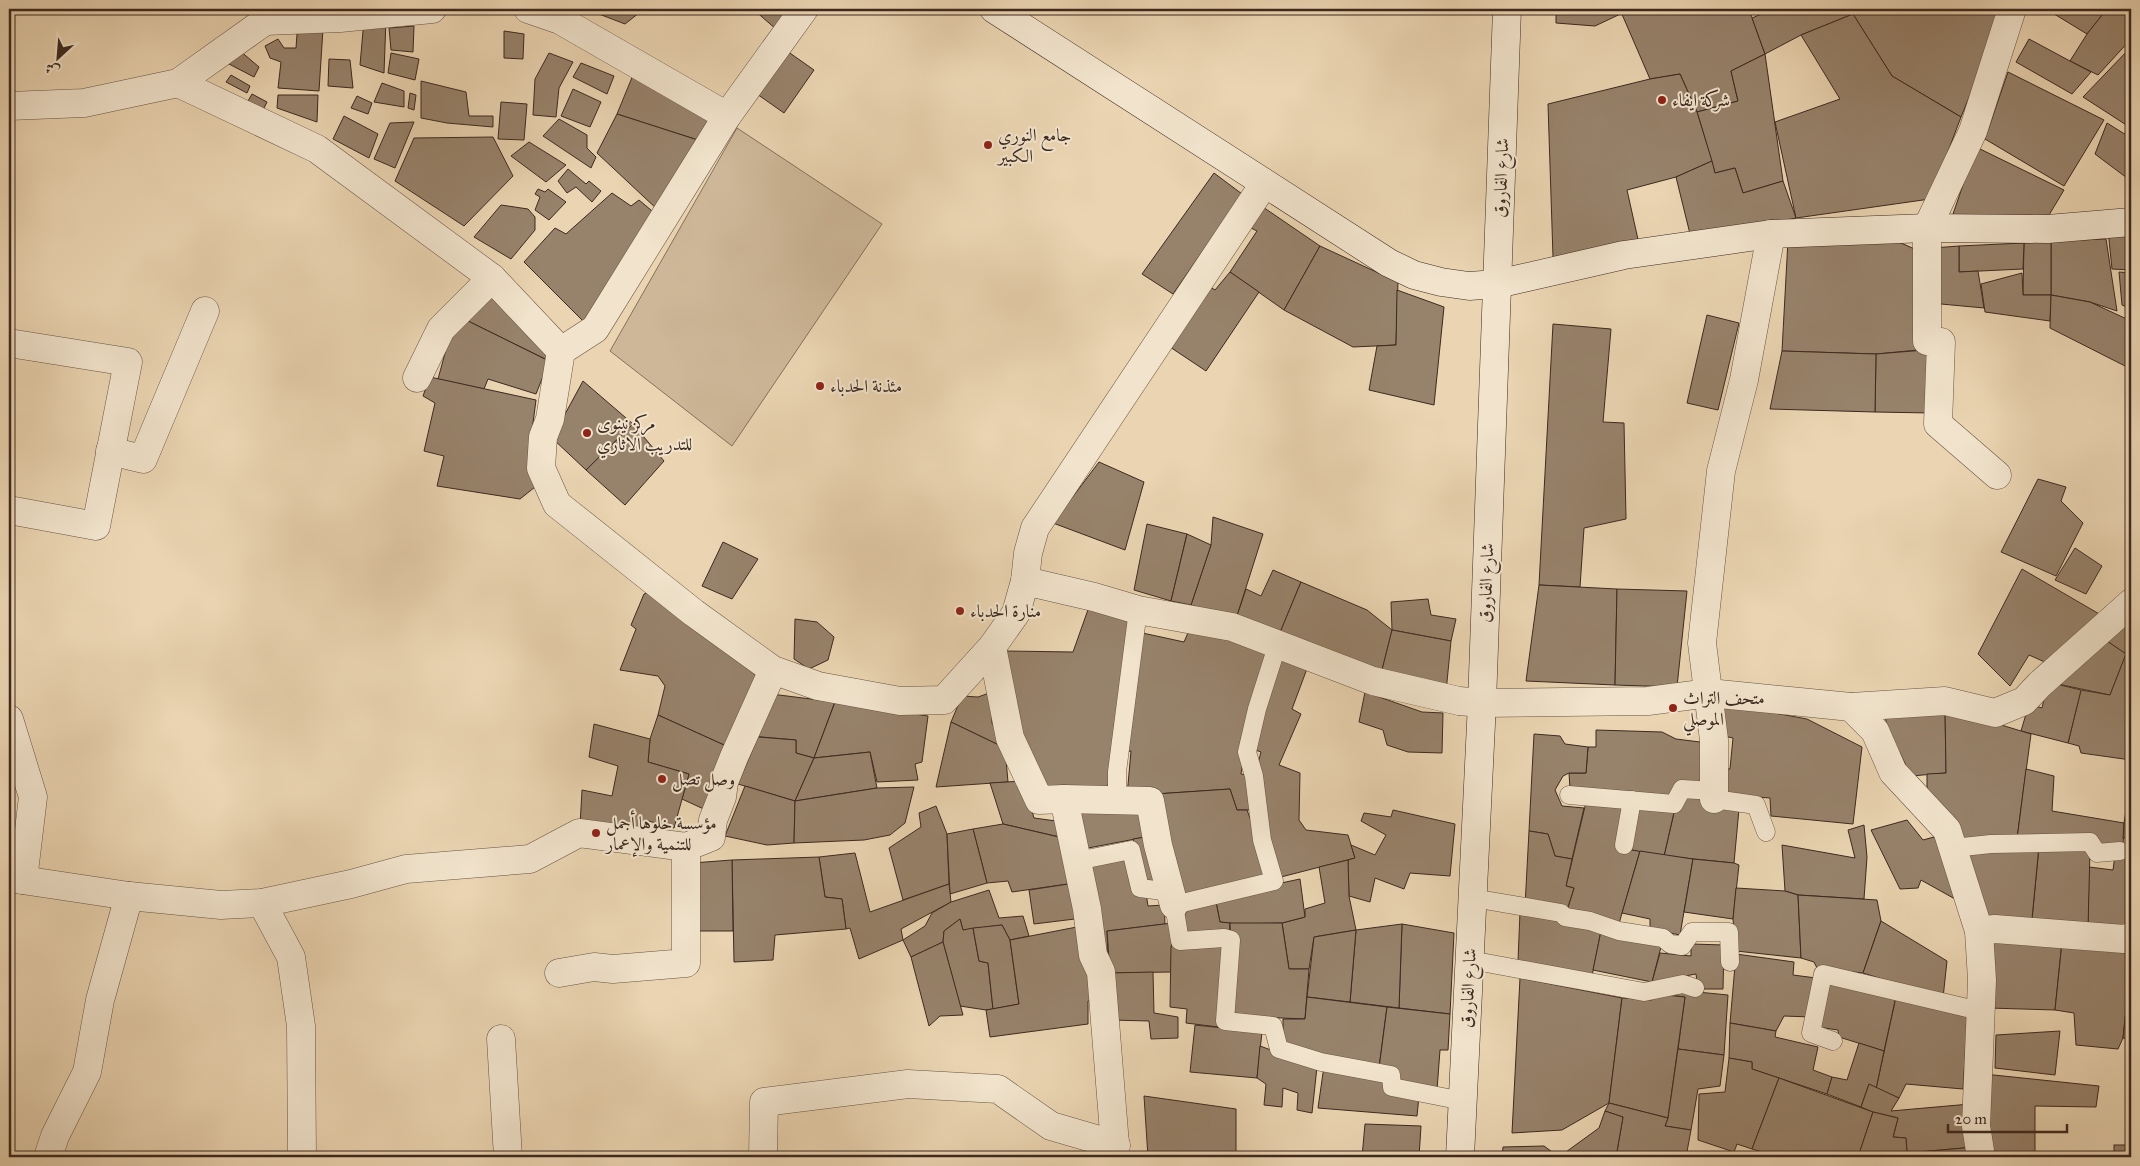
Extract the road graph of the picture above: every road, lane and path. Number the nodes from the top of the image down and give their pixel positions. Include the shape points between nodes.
1 (432, 9) edge
2 (528, 9) edge
3 (804, 9) edge
4 (994, 9) edge
5 (1507, 9) edge
6 (2012, 9) edge
7 (266, 15) edge
8 (178, 83) junction
9 (9, 101) edge
10 (9, 106) edge
11 (728, 116) junction
12 (1264, 184) junction
13 (2131, 222) edge
14 (1927, 228) junction
15 (1771, 234) junction
16 (492, 278) junction
17 (1497, 284) junction
18 (205, 312) dead end
19 (9, 343) edge
20 (561, 351) junction
21 (417, 378) dead end
22 (110, 451) junction
23 (1997, 475) dead end
24 (9, 510) edge
25 (1025, 581) junction
26 (2131, 603) edge
27 (1138, 610) junction
28 (1278, 643) junction
29 (992, 647) junction
30 (773, 670) junction
31 (1709, 693) junction
32 (1482, 703) junction
33 (1851, 707) junction
34 (9, 719) edge
35 (1569, 795) dead end
36 (1714, 795) junction
37 (1064, 799) junction
38 (1117, 800) junction
39 (1632, 800) junction
40 (1766, 832) dead end
41 (1624, 845) dead end
42 (686, 847) junction
43 (1952, 848) junction
44 (2120, 850) dead end
45 (1077, 861) junction
46 (16, 879) edge
47 (129, 896) junction
48 (1172, 898) junction
49 (1473, 898) junction
50 (262, 903) junction
51 (1979, 931) junction
52 (2131, 938) edge
53 (1470, 960) junction
54 (1730, 962) dead end
55 (559, 973) dead end
56 (1695, 988) dead end
57 (1980, 1012) junction
58 (501, 1039) dead end
59 (1833, 1041) dead end
60 (1463, 1101) junction
61 (1116, 1151) edge
62 (48, 1157) edge
63 (302, 1157) edge
64 (508, 1157) edge
65 (763, 1157) edge
66 (1460, 1157) edge
67 (1981, 1157) edge

1 - 7 street via 340,18
2 - 11 street via 560,20
3 - 11 street
4 - 12 street
5 - 17 street, شارع الفاروق
6 - 14 street via 1973,131
7 - 8 street
8 - 10 street via 84,103
8 - 16 street via 317,149
9 - 10 street
11 - 20 street via 596,329
12 - 17 street via 1389,263 1414,275 1469,286
12 - 25 street via 1035,528
13 - 14 street via 2048,229
14 - 15 street
14 - 23 street via 1927,341 1941,342 1938,424
15 - 17 street via 1624,255
15 - 31 street via 1744,380 1721,471 1702,643
16 - 20 street
16 - 21 street via 441,329
17 - 32 street, شارع الفاروق
18 - 22 street via 143,459
19 - 22 street via 128,362
20 - 30 street via 541,468 557,504 694,613
22 - 24 street via 96,526
25 - 27 street
25 - 29 street via 1016,612
26 - 33 street via 2024,701 1995,714 1945,701
27 - 28 street via 1232,627
27 - 38 lane via 1117,772
28 - 32 street via 1373,681 1459,701
28 - 48 lane via 1247,752 1254,776 1262,840 1274,882
29 - 30 street via 944,700 900,701 818,686
29 - 37 street via 1010,738 1039,800
30 - 42 street via 724,782 711,837
31 - 32 street via 1648,701
31 - 33 street
31 - 36 street via 1714,740
32 - 49 street, شارع الفاروق
33 - 43 street via 1875,730 1893,772 1947,830
34 - 46 street via 32,797
35 - 39 lane
36 - 39 lane via 1682,789 1674,804
36 - 40 lane via 1756,805
37 - 38 street
37 - 45 street
38 - 48 street via 1150,801
39 - 41 lane
42 - 50 street via 579,833 530,859 406,869
42 - 55 street via 686,963 612,969 594,967
43 - 44 lane via 2090,842 2097,852
43 - 51 street
45 - 48 lane via 1131,850 1140,888
45 - 61 street via 1093,955 1101,972
46 - 47 street
47 - 50 street via 221,906
47 - 62 street via 100,1000 86,1072
48 - 60 lane via 1180,941 1232,940 1225,1021 1273,1026 1279,1049 1321,1062 1392,1075 1392,1087
49 - 53 street, شارع الفاروق
49 - 54 lane via 1561,913 1565,917 1662,938 1670,944 1682,946 1692,932 1729,932
50 - 63 street via 290,957 301,1026
51 - 52 street via 1995,929
51 - 57 street
53 - 56 lane via 1644,992 1682,984
53 - 60 street, شارع الفاروق
57 - 59 lane via 1823,974 1811,1033
57 - 67 street via 1976,1126
58 - 64 street
60 - 66 street, شارع الفاروق
61 - 65 street via 1051,1126 998,1089 908,1084 764,1102

